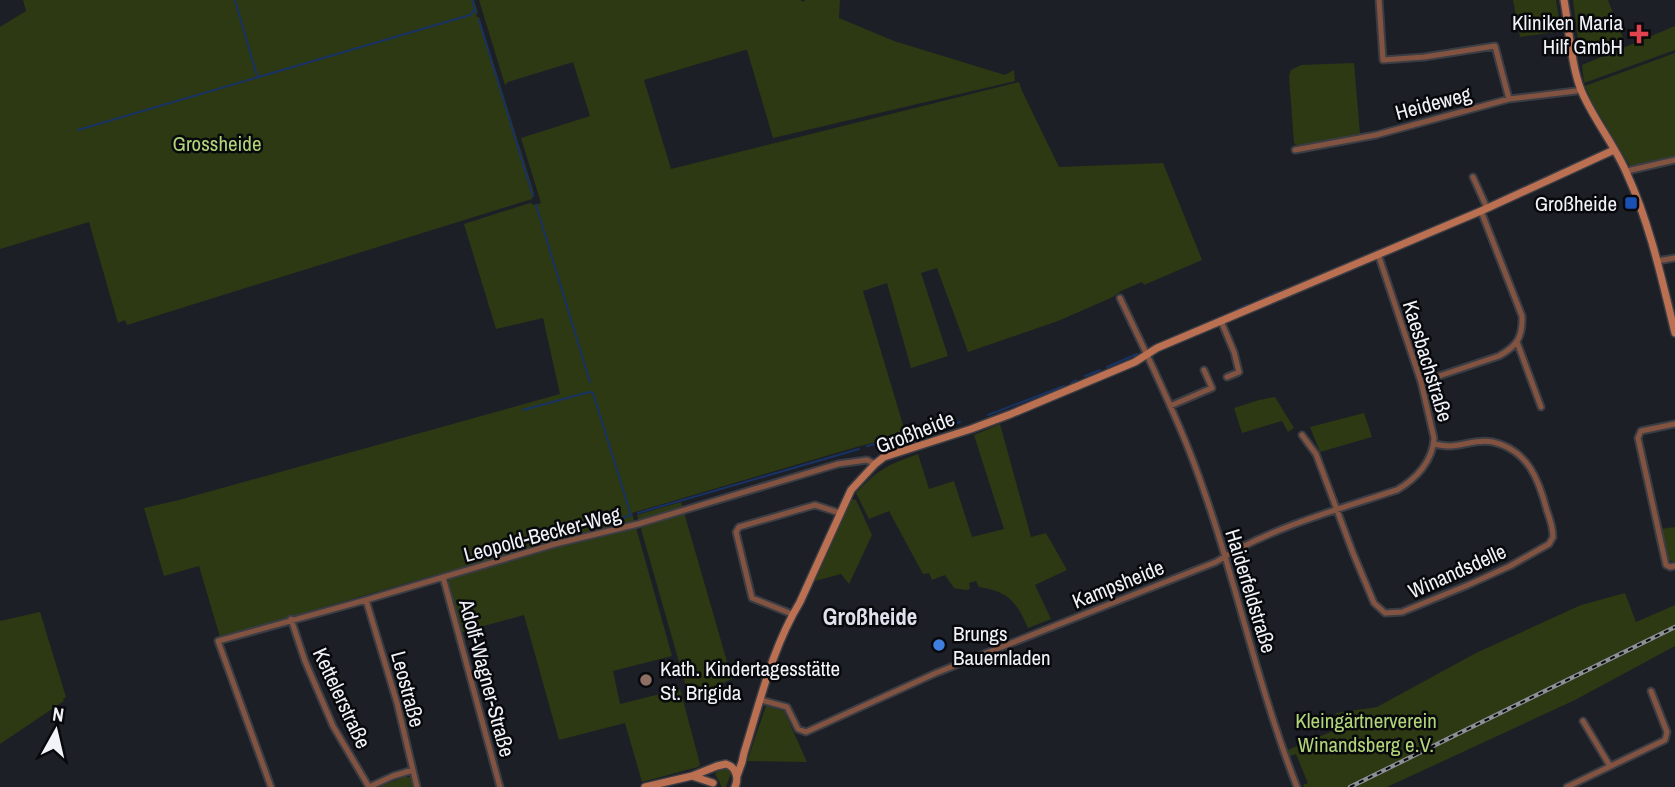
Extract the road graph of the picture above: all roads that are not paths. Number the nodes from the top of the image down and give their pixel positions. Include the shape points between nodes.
1 (1379, 0) edge
2 (1564, 0) edge
3 (1580, 89) junction
4 (1509, 99) junction
5 (1295, 150) dead end
6 (1614, 150) junction
7 (1675, 160) edge
8 (1626, 172) junction
9 (1473, 177) dead end
10 (1484, 210) junction
11 (1378, 254) junction
12 (1675, 258) edge
13 (1657, 261) junction
14 (1120, 298) dead end
15 (1221, 321) junction
16 (1675, 333) edge
17 (1517, 342) junction
18 (1148, 355) junction
19 (1204, 370) dead end
20 (1227, 377) dead end
21 (1421, 382) junction
22 (1170, 406) junction
23 (1541, 407) dead end
24 (1675, 424) edge
25 (1302, 435) dead end
26 (1434, 444) junction
27 (875, 464) junction
28 (1337, 510) junction
29 (840, 513) junction
30 (1225, 556) junction
31 (1675, 566) edge
32 (443, 578) junction
33 (366, 600) junction
34 (792, 614) junction
35 (291, 620) junction
36 (1651, 691) dead end
37 (761, 700) junction
38 (1583, 722) dead end
39 (744, 753) junction
40 (731, 765) junction
41 (1610, 766) junction
42 (713, 768) junction
43 (413, 770) junction
44 (692, 776) junction
45 (736, 783) edge
46 (714, 785) edge
47 (271, 787) edge
48 (369, 787) edge
49 (417, 787) edge
50 (500, 787) edge
51 (645, 787) edge
52 (1297, 787) edge
53 (1567, 787) edge

1 - 4 street via 1383,60 1495,46
2 - 3 street
3 - 4 street, Heideweg
3 - 6 street
4 - 5 street, Heideweg via 1376,135
6 - 8 street
6 - 10 street, Großheide
7 - 8 street
8 - 13 street
9 - 10 street
10 - 11 street, Großheide
10 - 17 street via 1522,316
11 - 15 street, Großheide
11 - 21 street, Kaesbachstraße
12 - 13 street
13 - 16 street
14 - 18 street, Haiderfeldstraße
15 - 18 street, Großheide
15 - 20 street via 1239,372
17 - 21 street via 1499,356
17 - 23 street
18 - 22 street, Haiderfeldstraße
18 - 27 street, Großheide via 1011,414
19 - 22 street via 1212,388
21 - 26 street, Kaesbachstraße
22 - 30 street, Haiderfeldstraße
24 - 31 street via 1641,431 1638,438 1667,565
25 - 28 street, Winandsdelle via 1316,454
26 - 28 street, Kaesbachstraße via 1410,482
26 - 28 street, Winandsdelle via 1493,442 1518,454 1540,486 1554,534 1551,542 1457,590 1388,614 1374,603
27 - 29 street, Großheide via 851,490
27 - 32 street, Leopold-Becker-Weg via 867,460 838,464
28 - 30 street, Kaesbachstraße
29 - 34 street, Großheide
29 - 34 street via 815,505 739,527 736,532 752,598
30 - 37 street, Kampsheide via 936,673 806,732 798,729 787,707
30 - 52 street, Haiderfeldstraße
32 - 33 street, Leopold-Becker-Weg
32 - 50 street, Adolf-Wagner-Straße
33 - 35 street, Leopold-Becker-Weg
33 - 43 street, Leostraße
34 - 37 street, Großheide
35 - 47 street, Leopold-Becker-Weg via 218,641
35 - 48 street, Kettelerstraße via 333,726
36 - 41 street via 1667,732 1665,740
37 - 39 street, Großheide
38 - 41 street
39 - 40 street, Großheide
39 - 45 street, Großheide
40 - 42 street
40 - 45 street
41 - 53 street
42 - 44 street
42 - 46 street
43 - 48 street, Kettelerstraße
43 - 49 street, Leostraße
44 - 46 street
44 - 51 street

